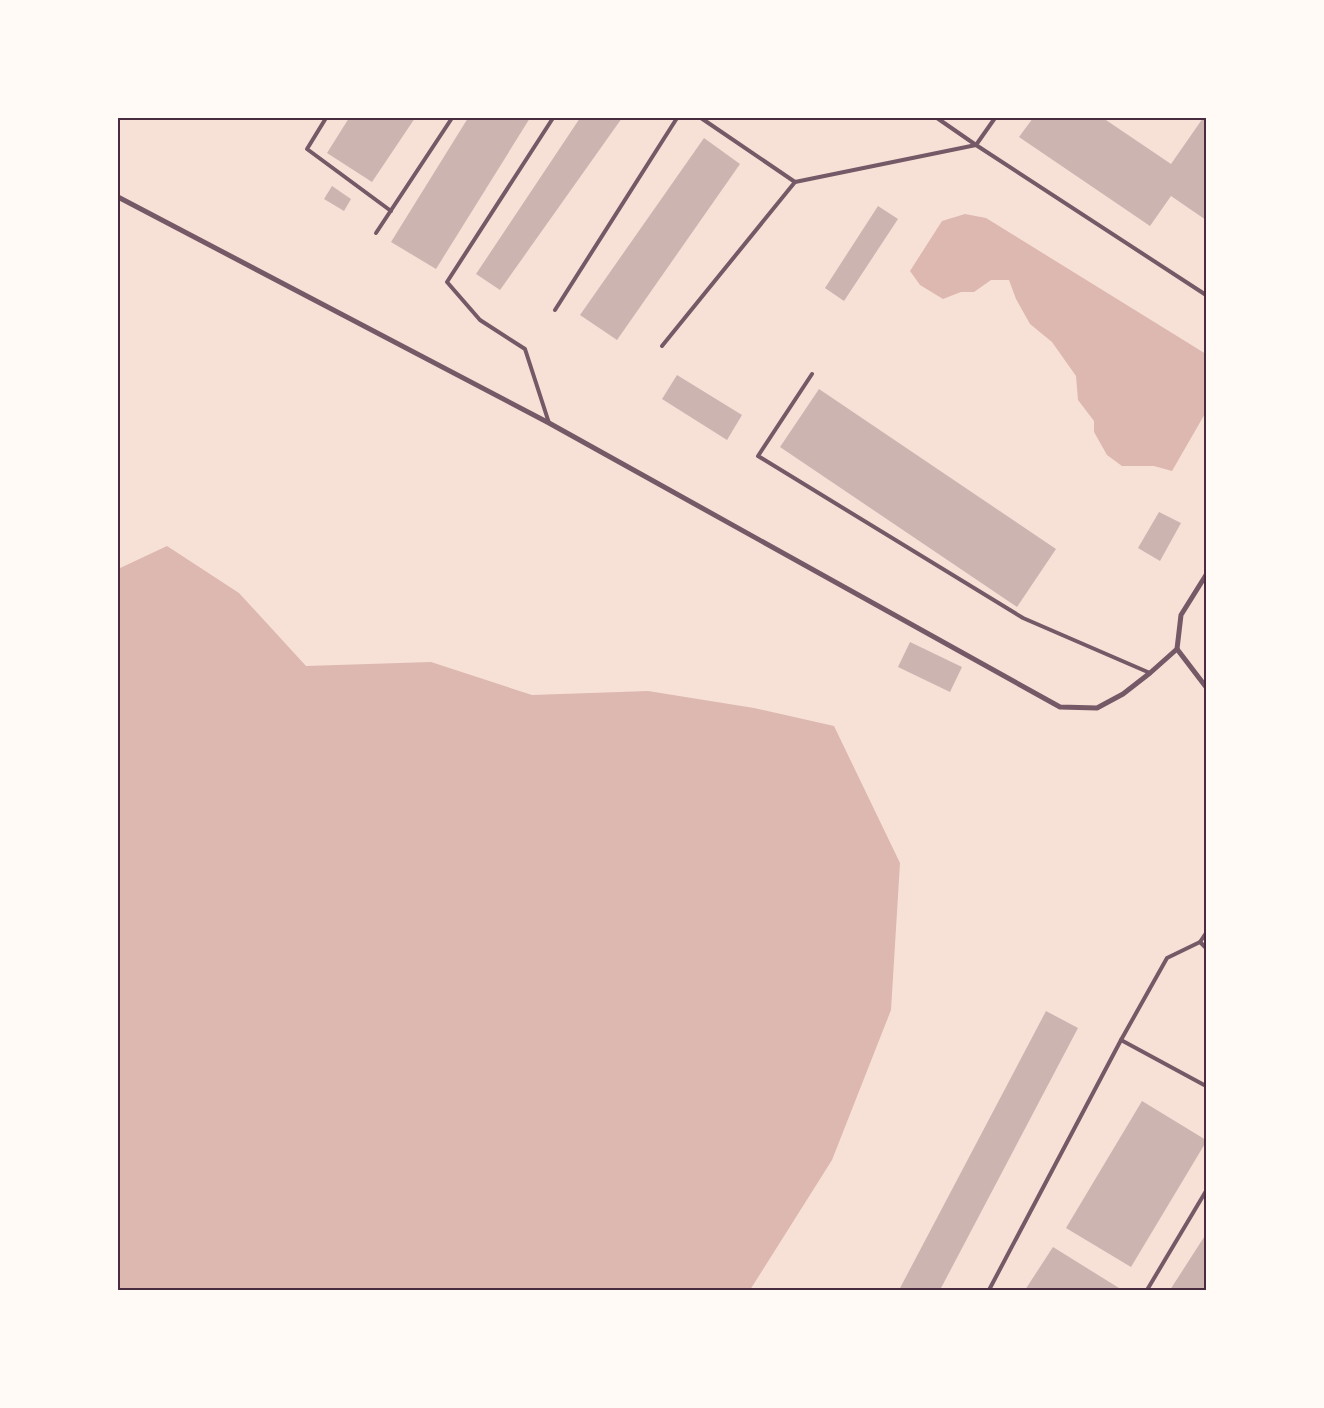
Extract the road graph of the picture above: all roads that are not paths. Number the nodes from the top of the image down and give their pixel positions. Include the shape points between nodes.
1 (326, 118) edge
2 (452, 118) edge
3 (553, 118) edge
4 (677, 118) edge
5 (701, 118) edge
6 (937, 118) edge
7 (995, 118) edge
8 (976, 145) junction
9 (795, 182) junction
10 (118, 197) edge
11 (391, 211) junction
12 (376, 234) dead end
13 (1206, 295) edge
14 (555, 310) dead end
15 (662, 346) dead end
16 (812, 374) dead end
17 (549, 423) junction
18 (1206, 575) edge
19 (1177, 649) junction
20 (1150, 673) junction
21 (1206, 687) edge
22 (1206, 934) edge
23 (1200, 942) junction
24 (1206, 948) edge
25 (1121, 1040) junction
26 (1206, 1086) edge
27 (1206, 1191) edge
28 (989, 1290) edge
29 (1147, 1290) edge

1 - 11 lane via 306,150
2 - 11 lane
3 - 17 lane via 447,282 480,320 525,349
4 - 14 lane
5 - 9 lane
6 - 8 lane
7 - 8 lane
8 - 9 lane
8 - 13 lane
9 - 15 lane
10 - 17 street
11 - 12 lane
16 - 20 lane via 758,456 1023,618
17 - 20 street via 1060,707 1097,708 1123,694
18 - 19 street via 1181,615
19 - 20 street
19 - 21 street
22 - 23 lane
23 - 24 lane
23 - 25 lane via 1168,958
25 - 26 lane
25 - 28 lane
27 - 29 lane

